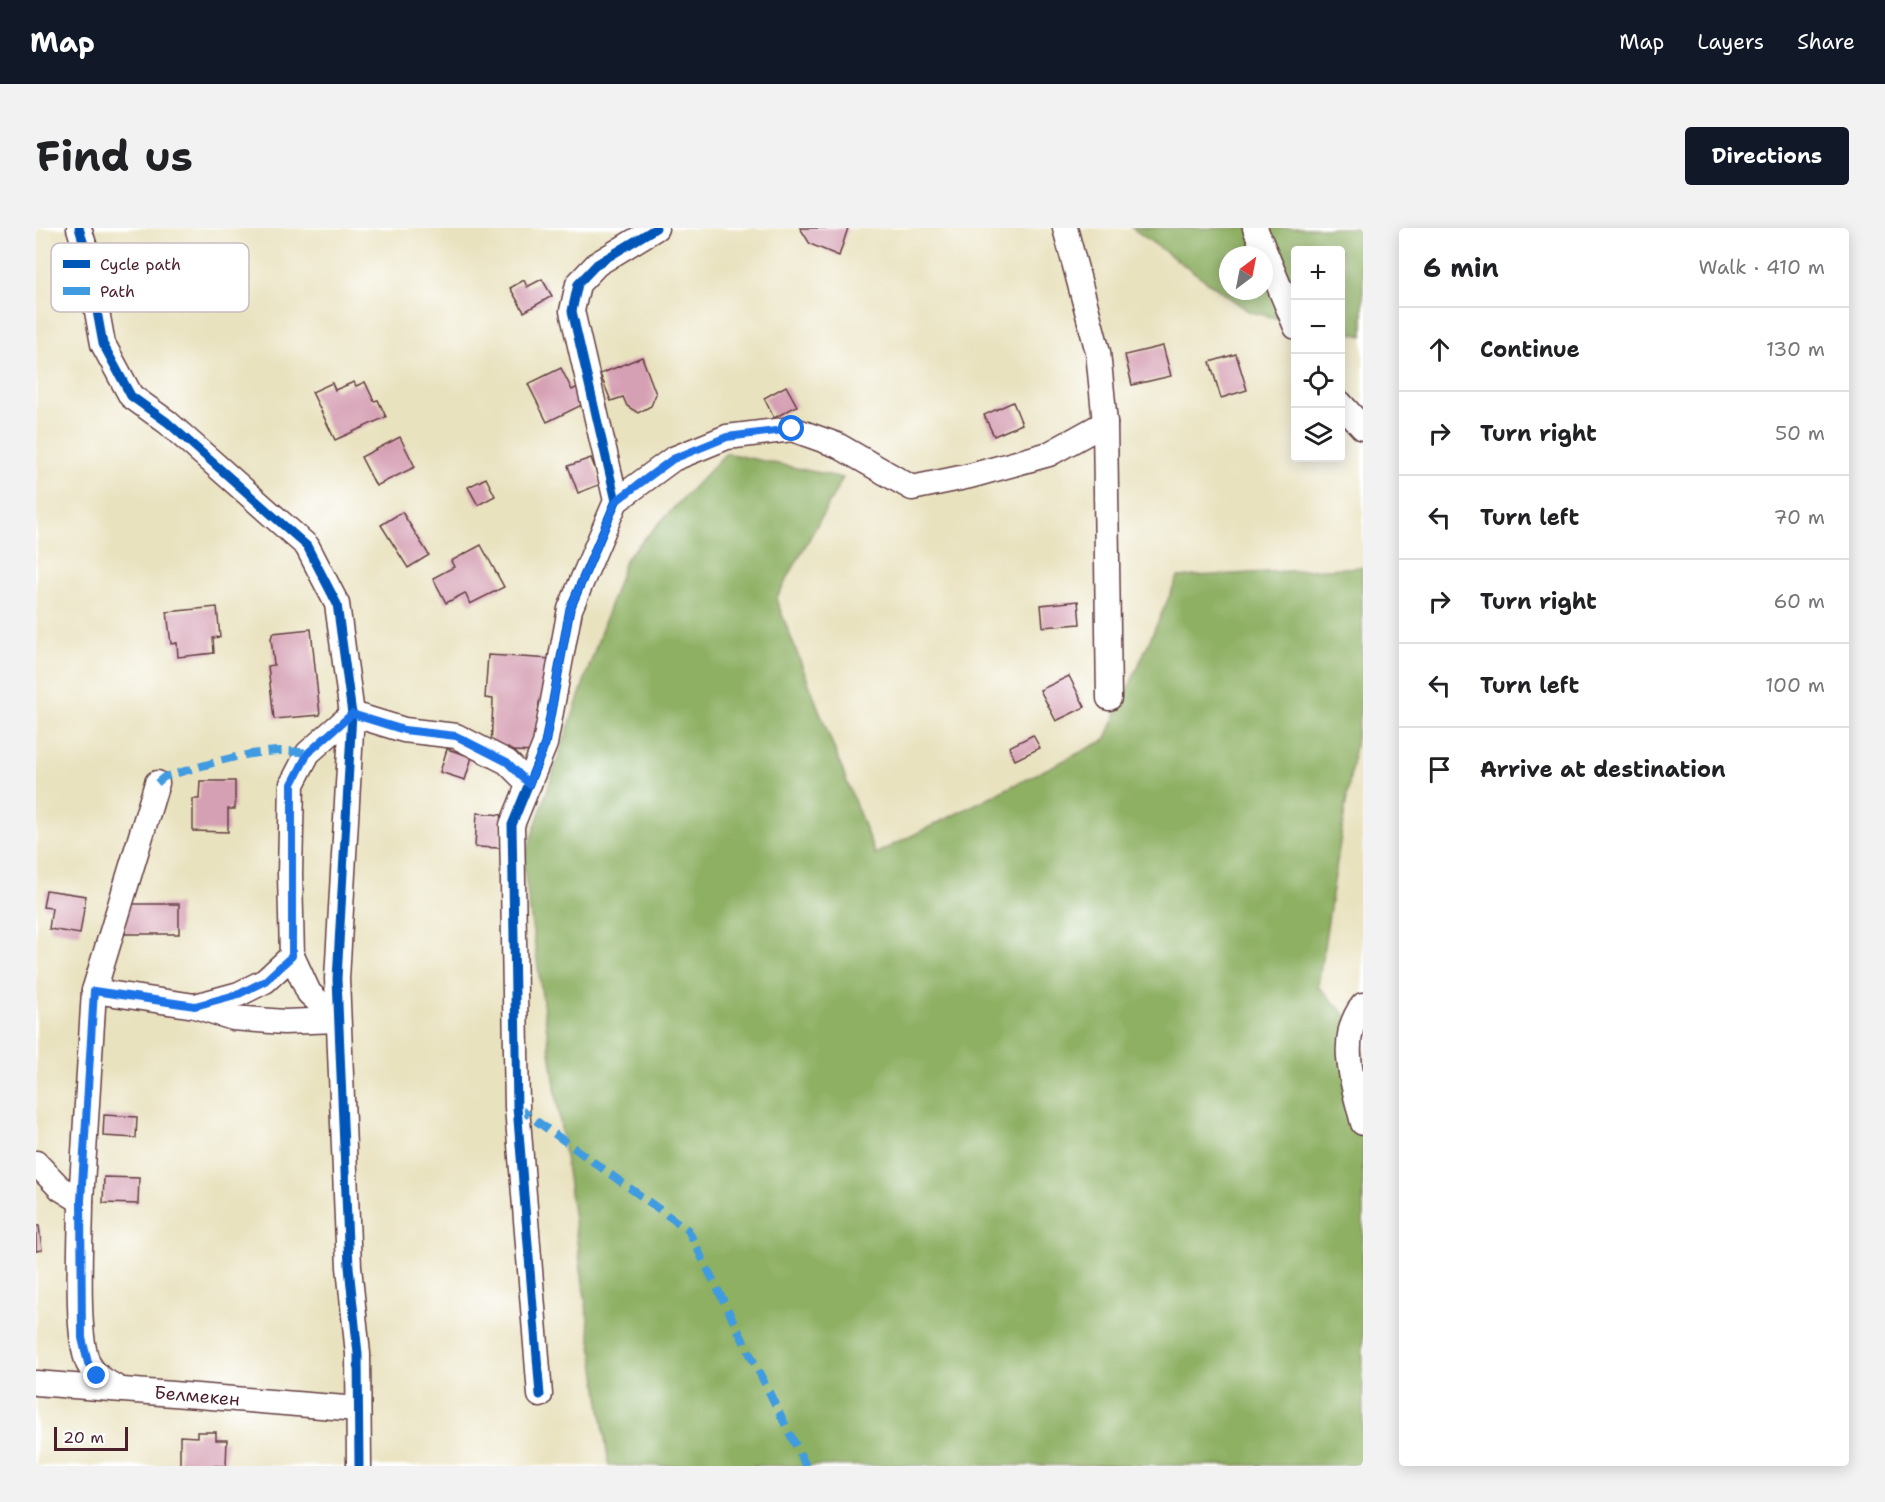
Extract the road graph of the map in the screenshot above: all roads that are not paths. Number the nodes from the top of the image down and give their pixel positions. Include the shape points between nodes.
1 (79, 228) edge
2 (656, 228) edge
3 (1065, 228) edge
4 (1255, 228) edge
5 (84, 243) edge
6 (97, 312) edge
7 (1291, 315) edge
8 (1345, 408) edge
9 (1105, 423) junction
10 (1363, 428) edge
11 (616, 501) junction
12 (1109, 698) dead end
13 (352, 714) junction
14 (157, 783) dead end
15 (529, 784) junction
16 (292, 956) junction
17 (94, 991) junction
18 (1363, 1005) edge
19 (195, 1006) junction
20 (338, 1020) junction
21 (1363, 1123) edge
22 (36, 1163) edge
23 (81, 1201) junction
24 (36, 1383) edge
25 (119, 1389) junction
26 (540, 1395) dead end
27 (358, 1409) junction
28 (359, 1466) edge

1 - 5 street
2 - 11 street via 597,264 578,284 572,311
3 - 9 street via 1098,352
4 - 7 street
6 - 13 street via 103,344 130,396 167,422 307,546 337,604
8 - 10 street
9 - 11 street via 1049,454 912,488 837,445 792,429 727,437 673,459
9 - 12 street
11 - 15 street via 570,609 545,744
13 - 15 street via 404,730 456,736 507,762
13 - 16 street via 308,753 292,784
13 - 20 street
14 - 17 street
15 - 26 street via 512,825 517,1107
16 - 19 street via 265,981 239,994
16 - 20 street via 309,993
17 - 19 street
17 - 23 street
18 - 21 street via 1348,1037 1352,1079
19 - 20 street via 234,1018 284,1022
20 - 27 street
22 - 23 street via 60,1188
23 - 25 street via 82,1338 88,1363 97,1376
24 - 25 street, Белмекен
25 - 27 street, Белмекен
27 - 28 street

